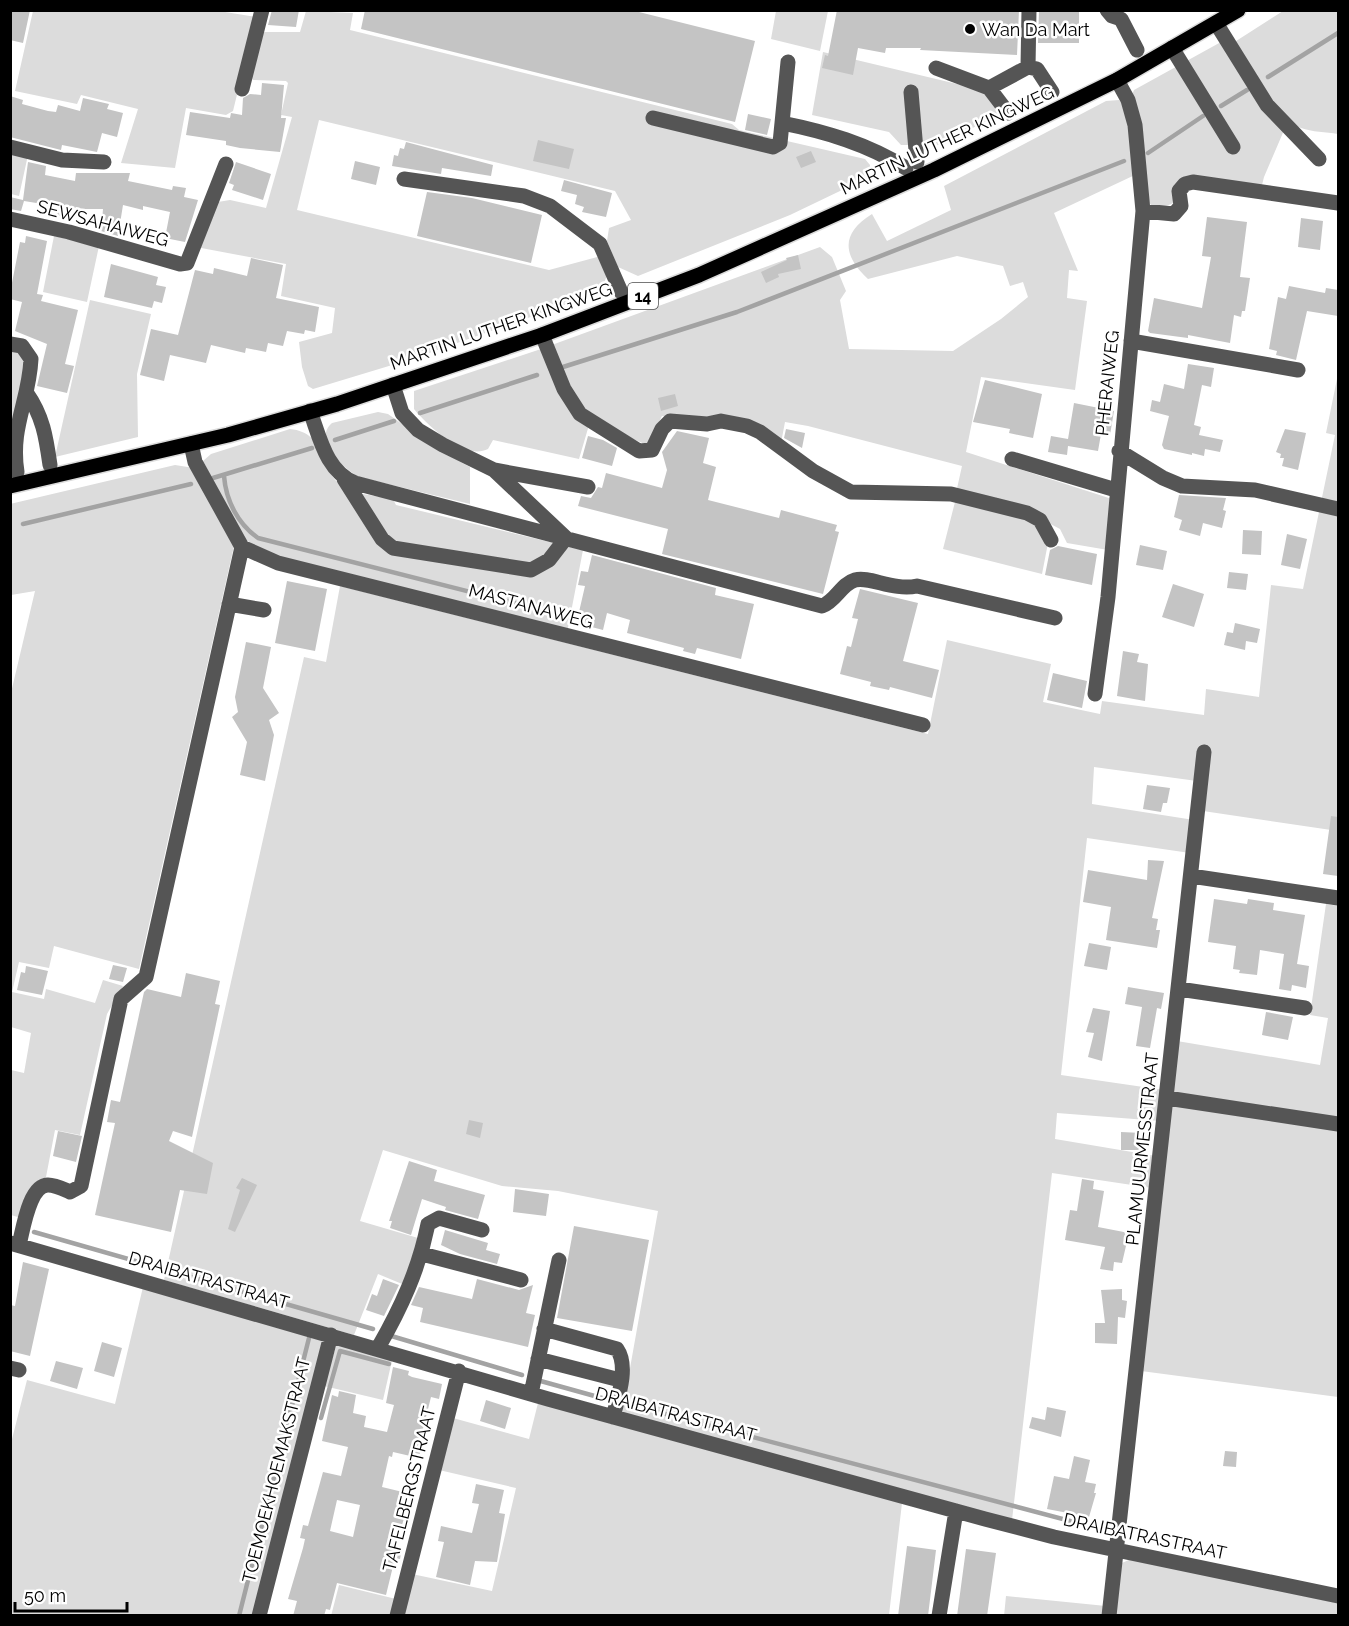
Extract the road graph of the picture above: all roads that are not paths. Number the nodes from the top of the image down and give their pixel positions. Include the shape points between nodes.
1 (262, 10) edge
2 (1029, 10) edge
3 (1107, 10) edge
4 (1238, 10) edge
5 (1126, 15) edge
6 (1216, 23) junction
7 (1172, 48) junction
8 (1137, 50) dead end
9 (788, 62) dead end
10 (1028, 67) junction
11 (936, 68) dead end
12 (1117, 80) junction
13 (988, 88) junction
14 (242, 89) dead end
15 (910, 92) dead end
16 (1052, 92) dead end
17 (1008, 113) dead end
18 (653, 118) dead end
19 (782, 123) junction
20 (10, 147) edge
21 (1233, 147) dead end
22 (1320, 159) dead end
23 (104, 162) dead end
24 (226, 164) dead end
25 (404, 178) dead end
26 (1338, 204) edge
27 (1143, 211) junction
28 (10, 219) edge
29 (621, 292) dead end
30 (542, 335) junction
31 (1131, 341) junction
32 (10, 344) edge
33 (1298, 370) dead end
34 (393, 385) junction
35 (26, 392) junction
36 (310, 411) junction
37 (191, 444) junction
38 (1119, 451) junction
39 (1012, 459) dead end
40 (50, 465) dead end
41 (494, 470) junction
42 (14, 479) edge
43 (344, 479) junction
44 (588, 487) dead end
45 (1116, 490) junction
46 (1338, 509) edge
47 (566, 537) junction
48 (1051, 540) dead end
49 (242, 546) junction
50 (229, 604) junction
51 (264, 610) dead end
52 (1055, 618) dead end
53 (1095, 694) dead end
54 (923, 725) dead end
55 (1204, 752) dead end
56 (1191, 876) junction
57 (1338, 898) edge
58 (1179, 989) junction
59 (1305, 1008) dead end
60 (1167, 1098) junction
61 (1338, 1124) edge
62 (482, 1230) dead end
63 (15, 1244) edge
64 (422, 1254) junction
65 (559, 1260) dead end
66 (520, 1280) dead end
67 (544, 1329) junction
68 (331, 1335) junction
69 (378, 1348) junction
70 (538, 1359) junction
71 (459, 1371) junction
72 (621, 1380) junction
73 (531, 1394) junction
74 (613, 1417) junction
75 (956, 1511) junction
76 (1117, 1549) junction
77 (1338, 1596) edge
78 (259, 1616) edge
79 (397, 1616) edge
80 (939, 1616) edge
81 (1109, 1616) edge

1 - 14 street
2 - 10 street
3 - 5 street via 1112,16
4 - 6 main road, MARTIN LUTHER KINGWEG / 14
5 - 8 street
6 - 7 main road, MARTIN LUTHER KINGWEG / 14
6 - 22 street via 1267,105
7 - 12 main road, MARTIN LUTHER KINGWEG / 14
7 - 21 street
9 - 19 street
10 - 13 street
10 - 16 street via 1037,69
11 - 13 street
12 - 27 street, PHERAIWEG via 1128,99 1135,125
12 - 30 main road, MARTIN LUTHER KINGWEG / 14 via 934,170 699,275
13 - 17 street
15 - 19 street via 912,165 845,138
18 - 19 street via 774,147 780,143
20 - 23 street via 62,160
24 - 28 street, SEWSAHAIWEG via 187,263
25 - 29 street via 524,196 550,206 600,244
26 - 27 street via 1193,182 1179,191 1180,206 1174,214
27 - 31 street, PHERAIWEG
30 - 34 main road, MARTIN LUTHER KINGWEG / 14
30 - 48 street via 575,408 639,452 652,450 670,421 721,421 747,426 851,492 951,494 1027,513 1040,520
31 - 33 street
31 - 38 street, PHERAIWEG
32 - 35 street via 22,346 31,359
34 - 36 main road, MARTIN LUTHER KINGWEG / 14
34 - 41 street via 402,413 418,430
35 - 40 street via 44,425
35 - 42 street via 15,432
36 - 37 main road, MARTIN LUTHER KINGWEG / 14
36 - 43 street via 328,460
37 - 42 main road, MARTIN LUTHER KINGWEG / 14
37 - 49 street via 195,462
38 - 45 street, PHERAIWEG
38 - 46 street via 1182,486 1255,490
39 - 45 street
41 - 44 street
41 - 47 street
43 - 47 street
43 - 47 street via 382,539 393,548 531,570 549,560
45 - 53 street, PHERAIWEG
47 - 52 street via 822,606 848,583 860,579 901,589 917,586
49 - 50 street
49 - 54 street, MASTANAWEG via 278,563
50 - 51 street
50 - 63 street via 146,976 121,999 81,1186 70,1192 46,1185 39,1187
55 - 56 street, PLAMUURMESSTRAAT
56 - 57 street
56 - 58 street, PLAMUURMESSTRAAT
58 - 59 street
58 - 60 street, PLAMUURMESSTRAAT
60 - 61 street
60 - 76 street, PLAMUURMESSTRAAT
62 - 64 street via 434,1220 429,1224
63 - 68 street, DRAIBATRASTRAAT
64 - 66 street
64 - 69 street via 409,1291
65 - 67 street
67 - 70 street
67 - 72 street via 618,1349 622,1356
68 - 69 street, DRAIBATRASTRAAT
68 - 78 street, TOEMOEKHOEMAKSTRAAT
69 - 71 street, DRAIBATRASTRAAT
70 - 72 street
70 - 73 street
71 - 73 street, DRAIBATRASTRAAT
71 - 79 street, TAFELBERGSTRAAT
72 - 74 street
73 - 74 street, DRAIBATRASTRAAT
74 - 75 street, DRAIBATRASTRAAT
75 - 76 street, DRAIBATRASTRAAT
75 - 80 street
76 - 77 street, DRAIBATRASTRAAT
76 - 81 street, PLAMUURMESSTRAAT

